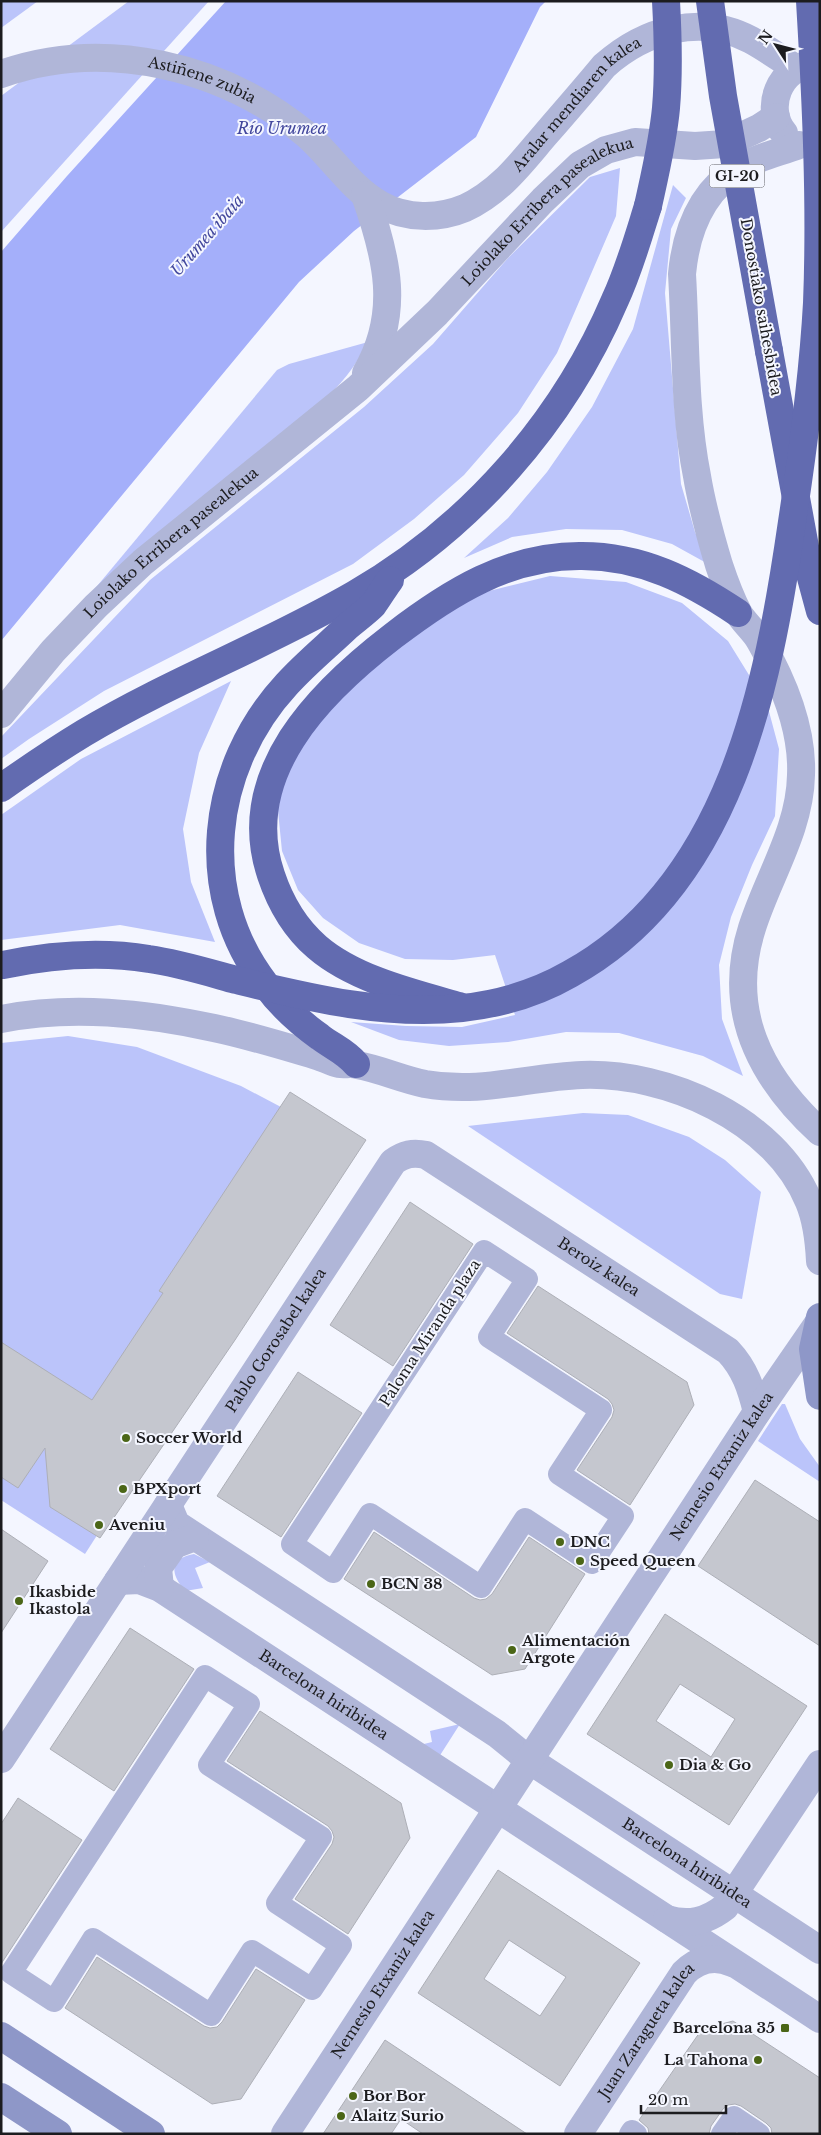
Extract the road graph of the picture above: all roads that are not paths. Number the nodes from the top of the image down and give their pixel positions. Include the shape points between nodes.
1 (666, 1) edge
2 (710, 1) edge
3 (810, 1) edge
4 (808, 66) edge
5 (1, 74) edge
6 (776, 117) junction
7 (809, 147) edge
8 (365, 195) junction
9 (358, 388) junction
10 (399, 566) junction
11 (820, 611) edge
12 (738, 613) junction
13 (1, 714) edge
14 (1, 788) edge
15 (2, 966) edge
16 (466, 1008) junction
17 (1, 1019) edge
18 (356, 1064) junction
19 (820, 1132) edge
20 (410, 1153) joint
21 (820, 1261) edge
22 (818, 1321) edge
23 (820, 1396) edge
24 (757, 1412) junction
25 (168, 1505) junction
26 (195, 1536) junction
27 (292, 1544) joint
28 (118, 1581) junction
29 (160, 1588) junction
30 (548, 1732) junction
31 (506, 1741) junction
32 (1, 1759) edge
33 (529, 1760) junction
34 (820, 1764) edge
35 (553, 1776) junction
36 (514, 1785) junction
37 (471, 1793) junction
38 (497, 1809) junction
39 (522, 1825) junction
40 (481, 1834) junction
41 (93, 1847) joint
42 (752, 1865) junction
43 (734, 1894) junction
44 (762, 1912) junction
45 (666, 1919) junction
46 (820, 1950) edge
47 (733, 1963) junction
48 (820, 2019) edge
49 (1, 2036) edge
50 (1, 2097) edge
51 (58, 2134) edge
52 (151, 2134) edge
53 (285, 2134) edge
54 (578, 2134) edge
55 (630, 2134) edge
56 (636, 2134) edge
57 (722, 2134) edge
58 (758, 2134) edge

1 - 10 highway, bridge via 668,66 660,154 634,254 616,300 568,388 509,468 438,536
2 - 11 highway, Donostiako saihesbidea / GI-20, bridge via 723,96 766,336 810,574
3 - 16 highway, bridge via 818,214 817,301 807,418 782,589 762,686 740,756 696,850 659,902 637,926 613,947 558,981 528,993
4 - 6 street via 786,77 778,89 774,103
4 - 8 street, Aralar mendiaren kalea via 732,32 694,27 655,34 620,52 604,66 497,188 464,208 442,215 400,214
5 - 8 street, Astiñene zubia via 58,61 92,58 164,64 222,84 279,114 307,136
6 - 7 street via 788,138
6 - 9 street, Loiolako Erribera pasealekua via 725,144 696,146 635,142 606,150 580,165 437,313
7 - 12 street via 742,166 725,179 698,212 684,253 682,274 690,427 696,474 706,521
8 - 9 street, Loiolako Erribera pasealekua via 379,234 387,276 388,308 376,356
9 - 13 street, Loiolako Erribera pasealekua via 143,562 53,651
10 - 14 highway via 331,608 100,724
10 - 18 highway via 373,605 286,685 256,722 236,761 225,798 220,832 220,866 226,902 240,944 264,984 285,1009 311,1031 346,1053
12 - 16 highway via 682,578 633,561 581,556 527,562 476,580 414,621 374,651 319,702 291,739 272,778 264,809 263,837 268,868 277,893 294,923 318,948 353,970 399,989
12 - 19 street via 759,639 790,705 798,739 801,776 795,816 786,846 752,928 742,971 744,1010 757,1050 779,1088
15 - 16 highway, bridge via 62,956 122,956 180,965 361,1007
17 - 18 street via 57,1011 133,1015 214,1028 340,1064
18 - 21 street via 401,1078 449,1087 611,1076 640,1080 695,1096 746,1127 789,1167 810,1205 819,1238
20 - 24 street, Beroiz kalea via 434,1160 728,1351 747,1378
20 - 25 street, Pablo Gorosabel kalea via 393,1162
22 - 23 main road via 813,1349
22 - 24 street, Nemesio Etxaniz kalea
24 - 30 street, Nemesio Etxaniz kalea
25 - 26 street, Barcelona hiribidea via 176,1524
25 - 28 street, Pablo Gorosabel kalea
26 - 29 street via 174,1545 158,1568
26 - 31 street, Barcelona hiribidea
27 - 27 street, Paloma Miranda plaza via 333,1572 370,1514 481,1587 525,1519 592,1562 623,1516 559,1474 601,1410 489,1337 527,1279 484,1251
28 - 29 street, Barcelona hiribidea via 139,1580
28 - 32 street, Pablo Gorosabel kalea
29 - 37 street, Barcelona hiribidea
30 - 31 street, Barcelona hiribidea via 543,1739 528,1746 512,1745
30 - 33 street, Nemesio Etxaniz kalea
31 - 33 street, Barcelona hiribidea
33 - 35 street, Barcelona hiribidea
33 - 36 street, Nemesio Etxaniz kalea
34 - 42 street
35 - 36 street, Nemesio Etxaniz kalea via 532,1772 518,1779
35 - 43 street, Barcelona hiribidea
36 - 38 street, Nemesio Etxaniz kalea
36 - 39 street, Barcelona hiribidea via 509,1807
37 - 38 street, Barcelona hiribidea
37 - 40 street, Nemesio Etxaniz kalea via 484,1812
38 - 39 street, Barcelona hiribidea
38 - 40 street, Nemesio Etxaniz kalea
39 - 45 street, Barcelona hiribidea
40 - 53 street, Nemesio Etxaniz kalea
41 - 41 street via 12,1973 54,2000 93,1939 211,2016 252,1951 312,1989 341,1945 277,1904 321,1837 209,1765 249,1704 205,1676
42 - 43 street
42 - 44 street via 748,1891
43 - 44 street, Barcelona hiribidea
43 - 45 street via 725,1907 707,1919 686,1923
44 - 46 street, Barcelona hiribidea
45 - 47 street, Barcelona hiribidea
47 - 48 street, Barcelona hiribidea
47 - 54 street, Juan Zaragueta kalea via 725,1959 706,1960 684,1973
49 - 52 main road
50 - 51 main road
55 - 56 street via 632,2131
57 - 58 street via 734,2117

